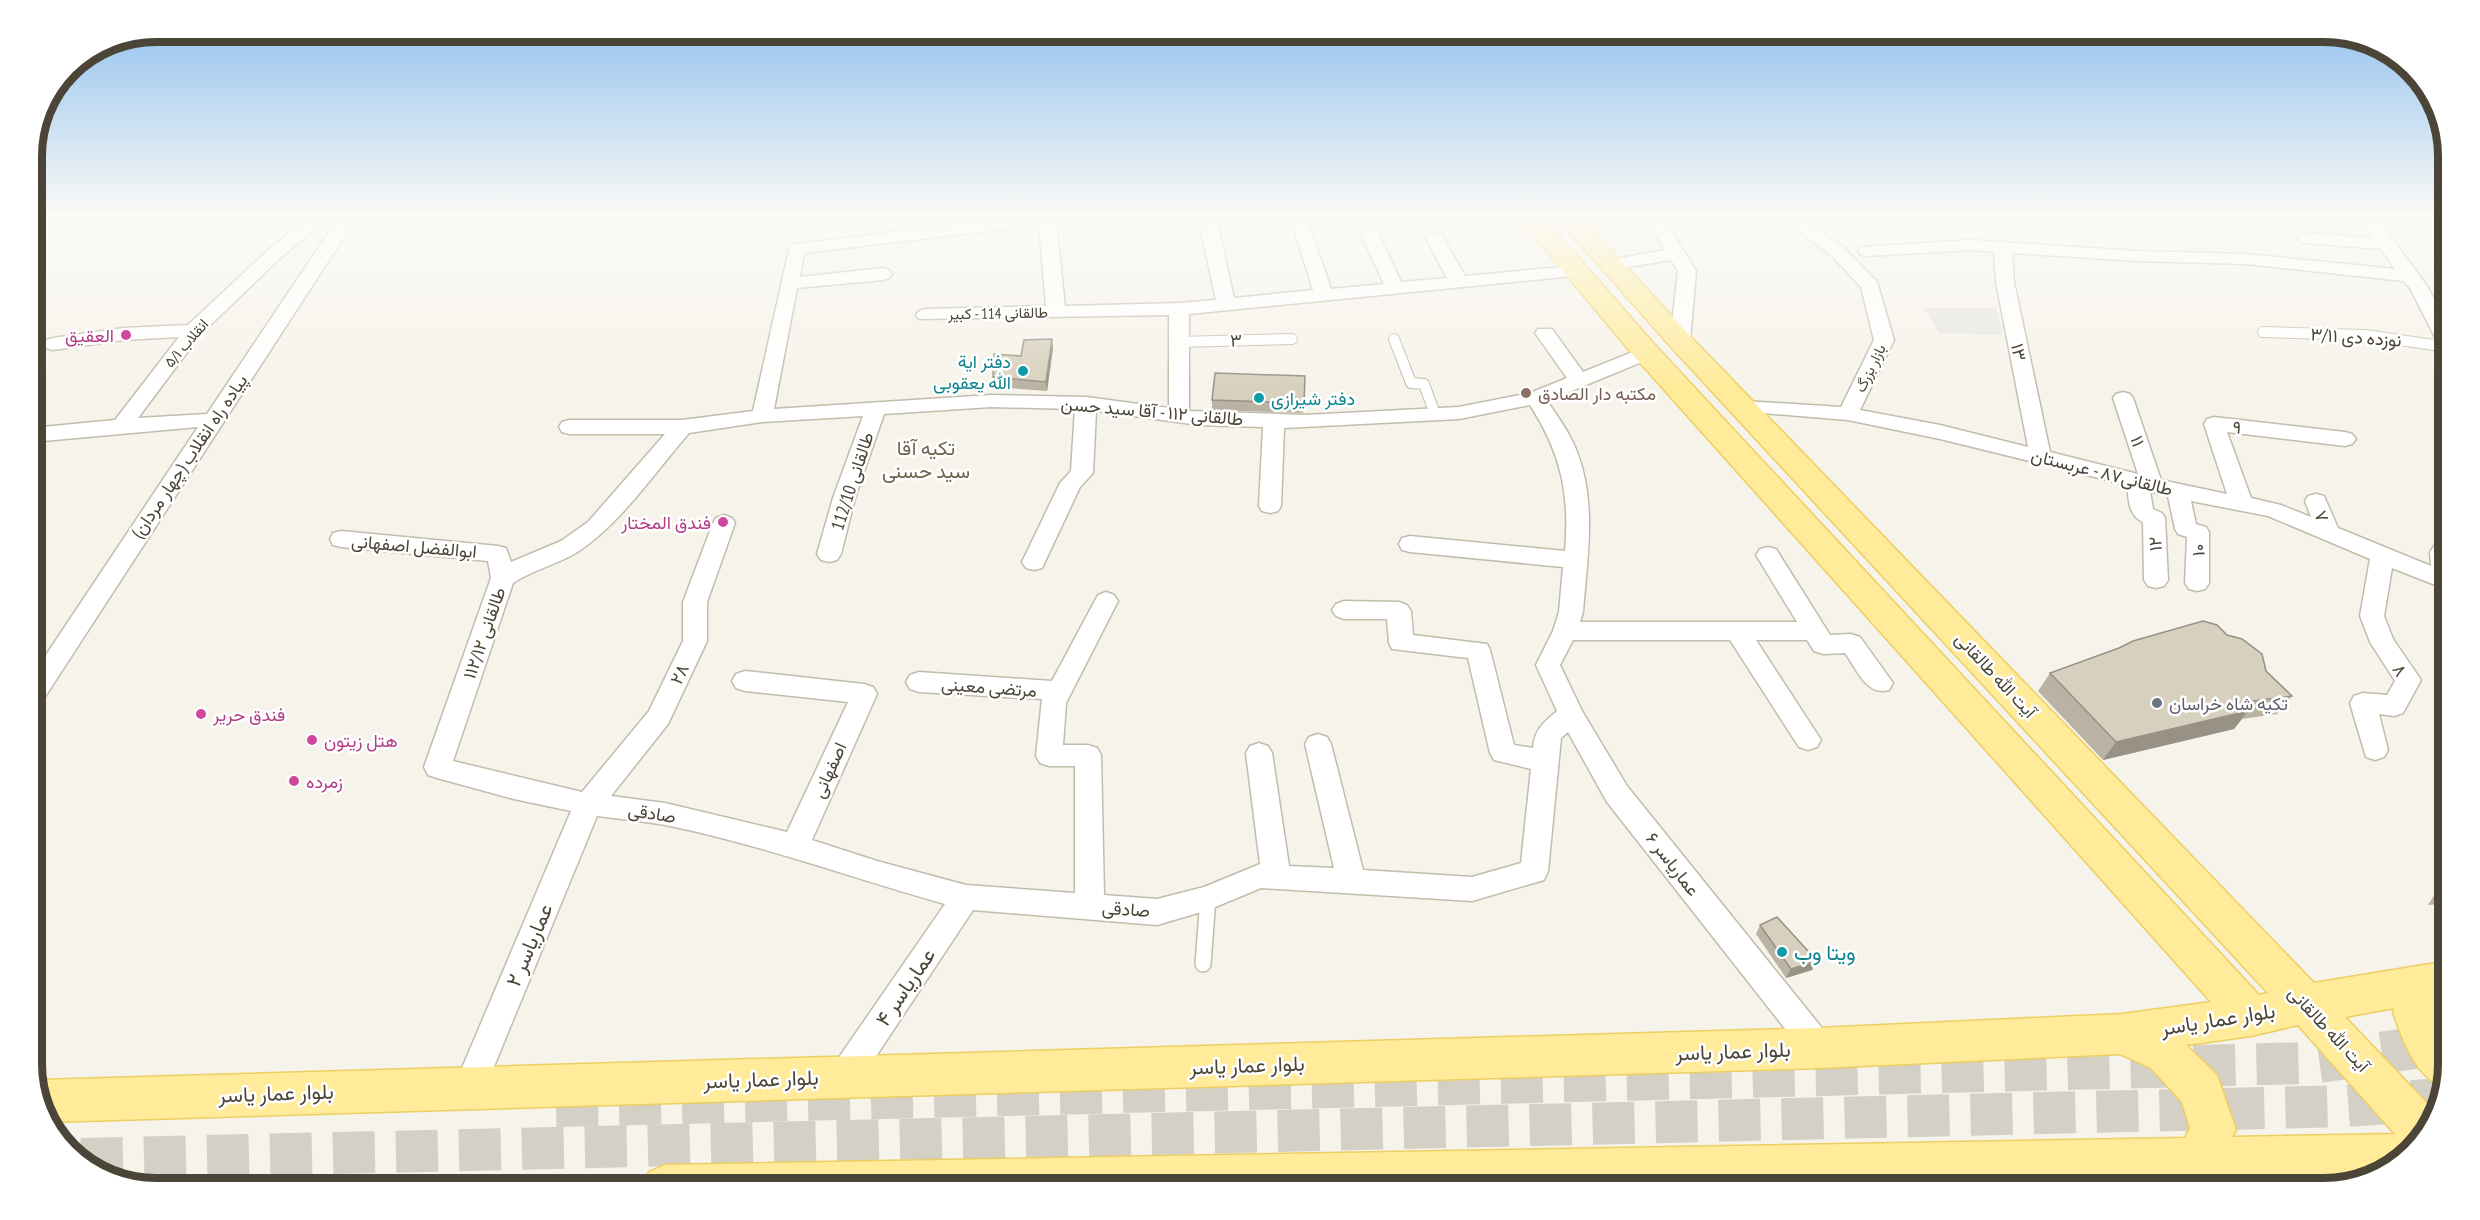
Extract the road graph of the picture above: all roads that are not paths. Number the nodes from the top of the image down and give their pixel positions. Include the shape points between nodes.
1 (253, 274) edge
2 (310, 274) edge
3 (792, 274) edge
4 (884, 274) dead end
5 (1054, 274) edge
6 (1219, 274) edge
7 (1317, 274) edge
8 (1388, 274) edge
9 (1455, 274) edge
10 (1543, 274) edge
11 (1577, 274) edge
12 (1618, 274) edge
13 (1686, 274) edge
14 (1859, 274) edge
15 (2005, 274) edge
16 (2389, 274) edge
17 (2409, 276) joint
18 (1459, 282) junction
19 (790, 283) junction
20 (1395, 288) junction
21 (1324, 295) junction
22 (1226, 304) junction
23 (1179, 309) junction
24 (1056, 312) junction
25 (2438, 313) edge
26 (926, 315) dead end
27 (193, 331) junction
28 (2263, 332) dead end
29 (1545, 333) dead end
30 (1292, 339) dead end
31 (1394, 339) dead end
32 (1680, 341) junction
33 (1179, 342) junction
34 (53, 344) dead end
35 (2438, 344) edge
36 (1647, 353) junction
37 (1579, 380) junction
38 (1535, 398) junction
39 (2123, 398) dead end
40 (1086, 403) junction
41 (1744, 406) junction
42 (876, 408) junction
43 (1435, 414) junction
44 (1848, 414) junction
45 (762, 416) junction
46 (1179, 416) junction
47 (213, 420) junction
48 (1274, 420) junction
49 (121, 426) junction
50 (569, 427) dead end
51 (682, 427) junction
52 (42, 434) edge
53 (2345, 439) dead end
54 (2040, 456) junction
55 (2145, 482) junction
56 (2178, 490) junction
57 (2316, 501) dead end
58 (2242, 504) junction
59 (1270, 506) dead end
60 (723, 523) dead end
61 (2328, 532) junction
62 (340, 539) dead end
63 (1410, 544) dead end
64 (829, 554) dead end
65 (1768, 555) dead end
66 (2382, 555) junction
67 (1575, 560) junction
68 (1034, 562) dead end
69 (503, 578) junction
70 (2156, 579) dead end
71 (2438, 579) edge
72 (2197, 583) dead end
73 (1106, 601) dead end
74 (1344, 610) dead end
75 (1564, 631) junction
76 (1737, 631) junction
77 (1815, 631) junction
78 (42, 681) edge
79 (745, 681) dead end
80 (919, 682) dead end
81 (1880, 683) dead end
82 (1060, 691) junction
83 (1571, 714) junction
84 (1808, 741) dead end
85 (1318, 744) dead end
86 (2375, 750) dead end
87 (1259, 753) dead end
88 (1546, 761) junction
89 (588, 804) junction
90 (795, 846) junction
91 (1276, 877) junction
92 (1352, 883) junction
93 (966, 897) junction
94 (1208, 898) junction
95 (1090, 907) junction
96 (1203, 964) dead end
97 (2436, 982) edge
98 (2306, 1004) junction
99 (2251, 1016) junction
100 (2122, 1034) junction
101 (1819, 1048) junction
102 (2438, 1056) edge
103 (844, 1077) junction
104 (470, 1087) junction
105 (48, 1101) edge
106 (2419, 1128) edge
107 (2198, 1160) junction
108 (2373, 1165) edge
109 (1930, 1177) edge
110 (1808, 1178) edge

1 - 27 street, انقلاب ۵/۱
2 - 47 street, پیاده راه انقلاب (چهار مردان)
3 - 19 street
4 - 19 street
5 - 24 street
6 - 22 street
7 - 21 street
8 - 20 street
9 - 18 street
10 - 18 street, طالقانی 114 - کبیر
11 - 36 main road
12 - 32 main road, آیت الله طالقانی
13 - 32 street
14 - 44 street, بازار بزرگ via 1870,286 1884,340
15 - 54 street, ۱۳
16 - 17 street
17 - 25 street
18 - 20 street, طالقانی 114 - کبیر
19 - 45 street
20 - 21 street, طالقانی 114 - کبیر
21 - 22 street, طالقانی 114 - کبیر
22 - 23 street, طالقانی 114 - کبیر
23 - 24 street, طالقانی 114 - کبیر
23 - 33 street
24 - 26 street, طالقانی 114 - کبیر
27 - 34 street via 144,330
27 - 49 street, انقلاب ۵/۱
28 - 35 lane, نوزده دی ۳/۱۱ via 2365,335
29 - 37 street
30 - 33 lane, ۳
31 - 43 lane via 1411,383 1424,384
32 - 41 main road, آیت الله طالقانی
33 - 46 street
36 - 37 street, طالقانی ۱۱۲ - آقا سید حسن
36 - 99 main road
37 - 38 street, طالقانی ۱۱۲ - آقا سید حسن
38 - 43 street, طالقانی ۱۱۲ - آقا سید حسن
38 - 67 street via 1567,453 1576,489
39 - 55 street, ۱۱
40 - 42 street, طالقانی ۱۱۲ - آقا سید حسن via 991,401
40 - 46 street, طالقانی ۱۱۲ - آقا سید حسن
40 - 68 street via 1082,473 1071,483
41 - 44 street, طالقانی۸۷ - عربستان
41 - 98 main road, آیت الله طالقانی
42 - 45 street, طالقانی ۱۱۲ - آقا سید حسن
42 - 64 street, طالقانی 112/10
43 - 48 street, طالقانی ۱۱۲ - آقا سید حسن via 1305,422
44 - 54 street, طالقانی۸۷ - عربستان
45 - 51 street, طالقانی ۱۱۲ - آقا سید حسن
46 - 48 street, طالقانی ۱۱۲ - آقا سید حسن
47 - 49 street
47 - 78 street, پیاده راه انقلاب (چهار مردان)
48 - 59 street
49 - 52 street
50 - 51 street, طالقانی ۱۱۲ - آقا سید حسن
51 - 69 street, طالقانی ۱۱۲/۱۲ via 596,527 569,547
53 - 58 street, ۹ via 2214,424
54 - 55 street, طالقانی۸۷ - عربستان
55 - 56 street, طالقانی۸۷ - عربستان
55 - 70 street, ۱۲ via 2143,513 2154,518
56 - 58 street, طالقانی۸۷ - عربستان
56 - 72 street, ۱۰ via 2186,529 2198,532
57 - 61 street, ۷
58 - 61 street, طالقانی۸۷ - عربستان via 2273,510
60 - 89 street, ۲۸ via 695,602 695,641 659,717
61 - 66 street, طالقانی۸۷ - عربستان
62 - 69 street, ابوالفضل اصفهانی via 498,554
63 - 67 street
65 - 77 street
66 - 71 street, طالقانی۸۷ - عربستان
66 - 86 street, ۸ via 2372,616 2382,642 2408,680 2394,706 2363,703
67 - 75 street via 1571,612
69 - 89 street, طالقانی ۱۱۲/۱۲ via 437,767
73 - 82 street
74 - 88 street via 1399,611 1401,643 1478,650 1503,753
75 - 76 street
75 - 83 street, عماریاسر ۶ via 1548,665
76 - 77 street
76 - 84 street
77 - 81 street via 1823,645 1851,643
79 - 90 street, اصفهانی via 864,694
80 - 82 street, مرتضی معینی
82 - 95 street via 1053,703 1049,756 1088,755
83 - 88 street, صادقی via 1548,734
83 - 101 street, عماریاسر ۶ via 1617,794
85 - 92 street
87 - 91 street
88 - 92 street, صادقی via 1534,871 1472,889
89 - 90 street, صادقی via 665,814
89 - 104 street, عماریاسر ۲
90 - 93 street, صادقی
91 - 92 street, صادقی
91 - 94 street, صادقی via 1259,876
93 - 95 street, صادقی
93 - 103 street, عماریاسر ۴
94 - 95 street, صادقی via 1157,912
94 - 96 lane
97 - 98 main road, بلوار عمار یاسر
97 - 102 main road via 2414,1012 2423,1037
98 - 99 main road, بلوار عمار یاسر
98 - 106 main road, آیت الله طالقانی
99 - 100 main road, بلوار عمار یاسر
100 - 101 main road, بلوار عمار یاسر
100 - 107 main road via 2166,1054 2200,1090 2213,1130
101 - 103 main road, بلوار عمار یاسر
103 - 104 main road, بلوار عمار یاسر
104 - 105 main road, بلوار عمار یاسر
107 - 108 main road
107 - 109 main road
109 - 110 main road

